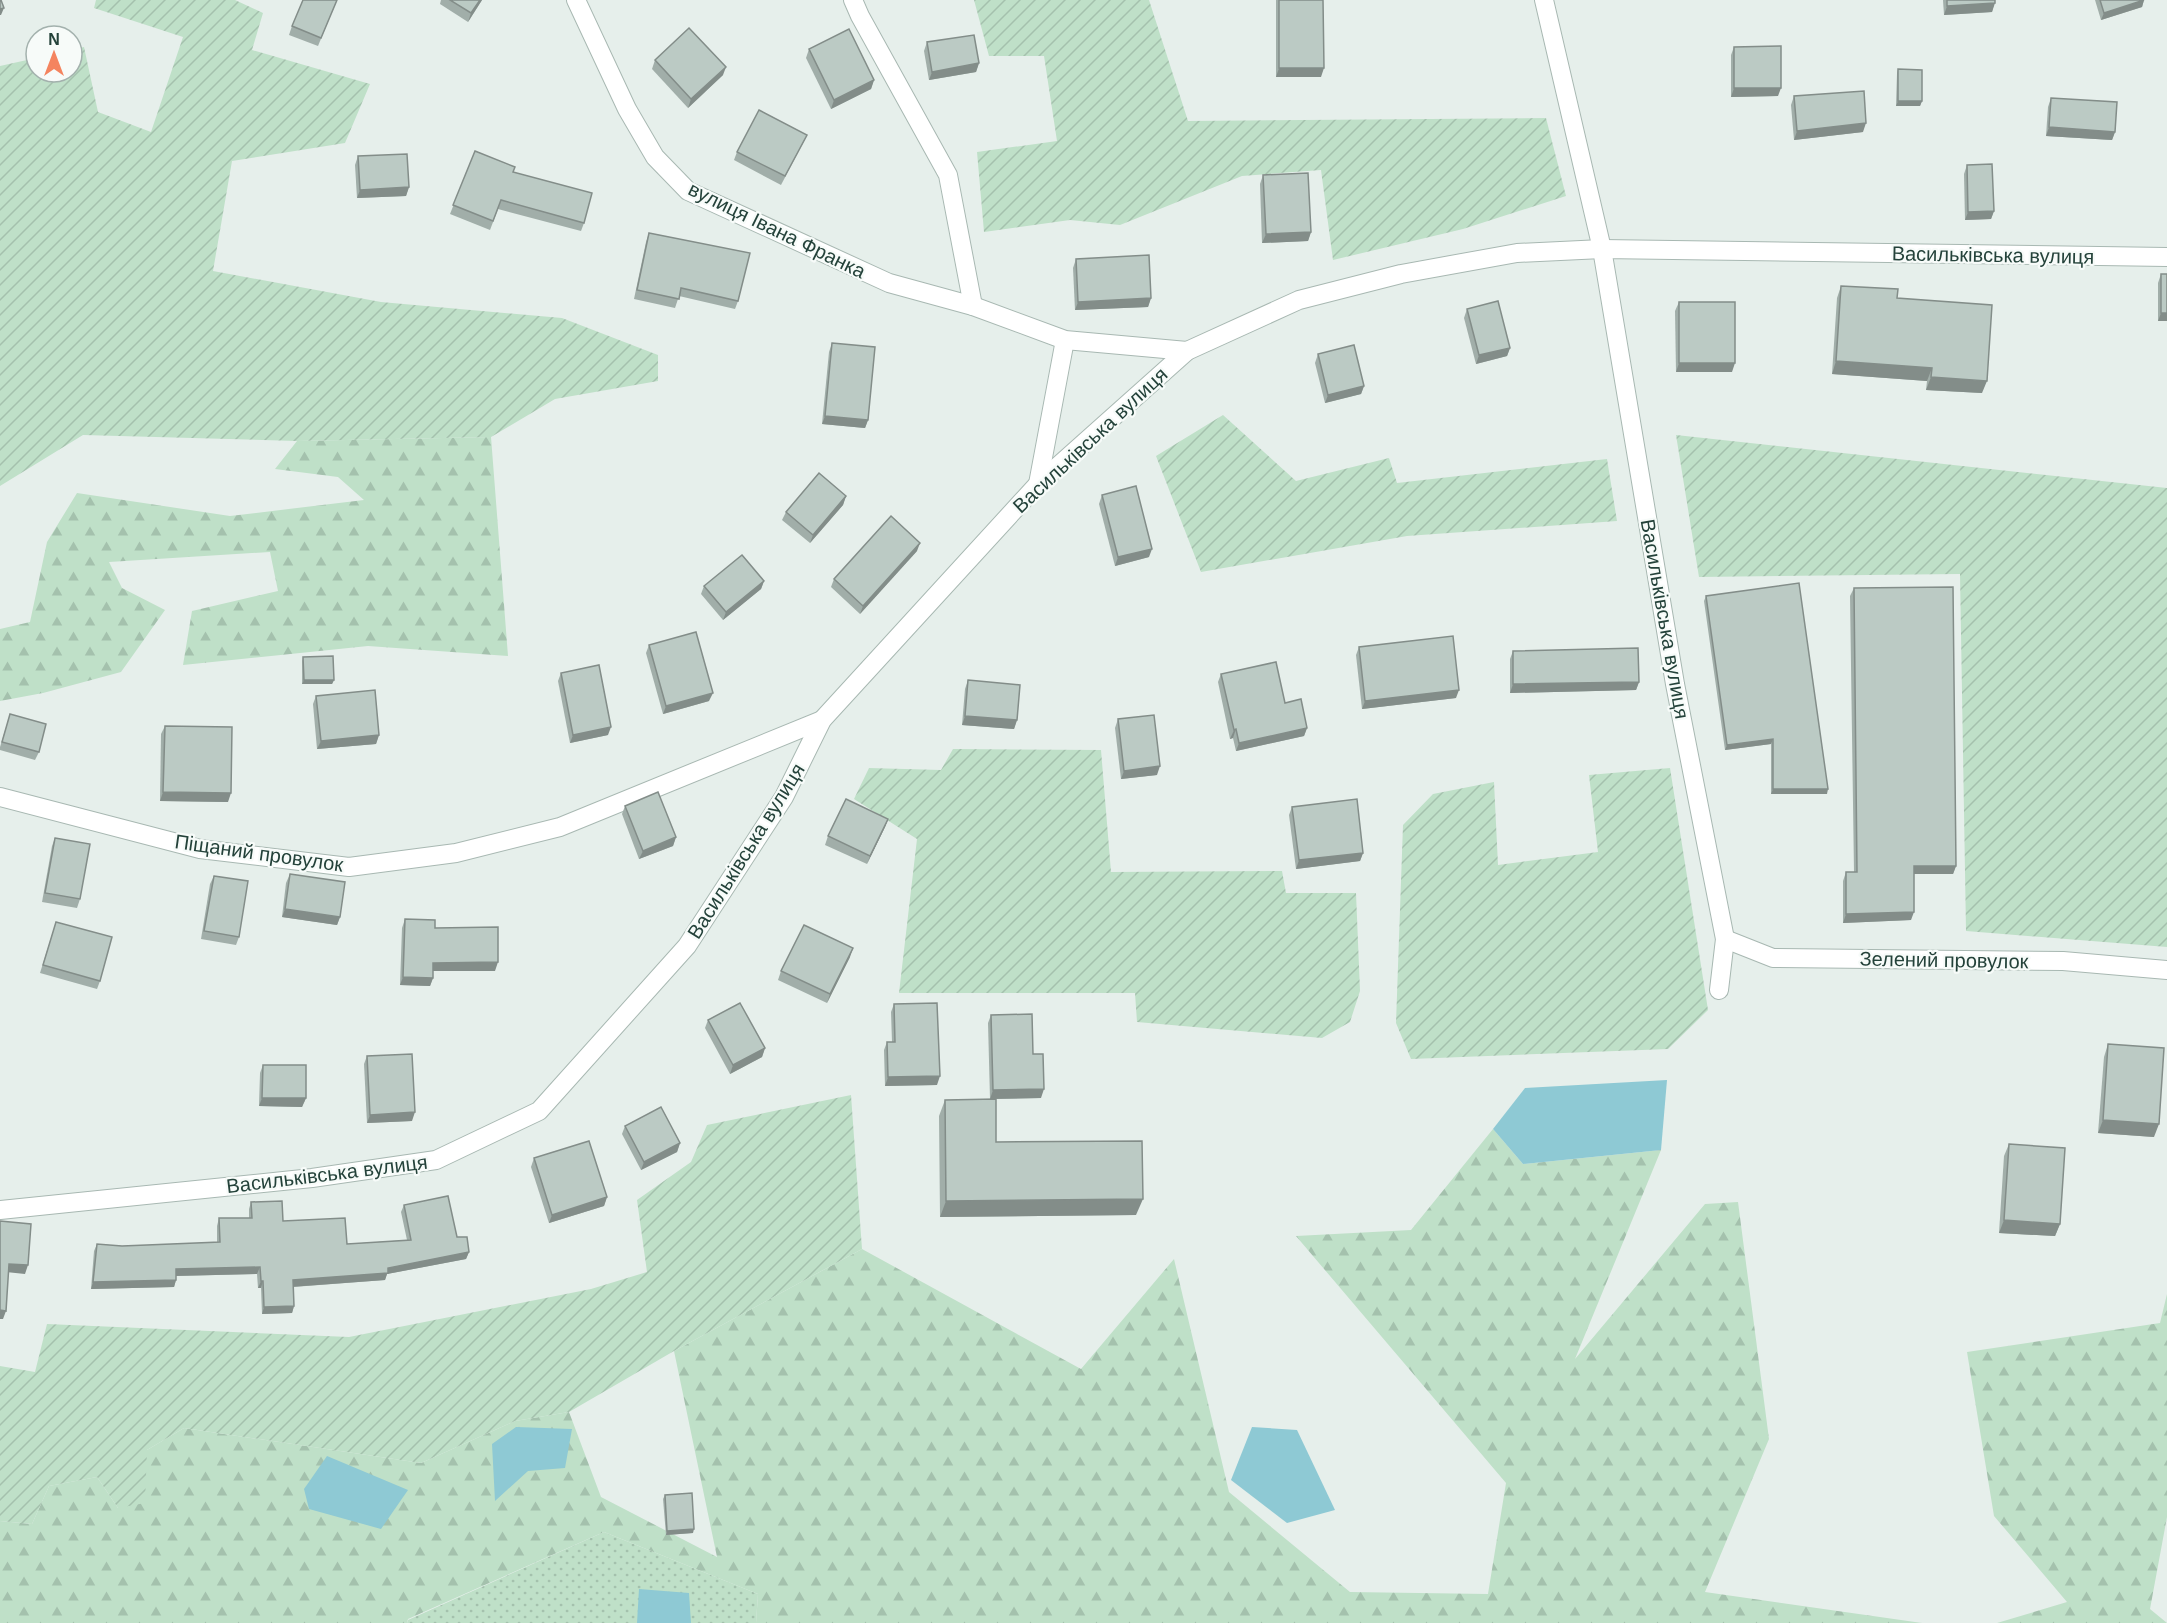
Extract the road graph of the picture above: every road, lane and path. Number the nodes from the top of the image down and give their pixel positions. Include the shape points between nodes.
1 (576, 0) edge
2 (853, 0) edge
3 (1544, 0) edge
4 (1602, 249) junction
5 (2167, 257) edge
6 (973, 306) junction
7 (1065, 340) junction
8 (1187, 351) junction
9 (1038, 484) junction
10 (822, 720) junction
11 (0, 797) edge
12 (1725, 939) junction
13 (2167, 970) edge
14 (1719, 990) dead end
15 (0, 1210) edge

1 - 6 street, вулиця Івана Франка via 627,109 655,157 688,191 889,283
2 - 6 street via 948,175
3 - 4 street, Васильківська вулиця
4 - 5 street, Васильківська вулиця
4 - 8 street, Васильківська вулиця via 1517,253 1401,274 1299,300
4 - 12 street, Васильківська вулиця via 1675,684
6 - 7 street, вулиця Івана Франка
7 - 8 street, вулиця Івана Франка
7 - 9 street
8 - 9 street, Васильківська вулиця
9 - 10 street, Васильківська вулиця
10 - 11 street, Піщаний провулок via 560,827 456,853 349,867 200,849
10 - 15 street, Васильківська вулиця via 784,796 687,946 539,1112 436,1160 312,1178
12 - 13 street, Зелений провулок via 1773,958 2063,961
12 - 14 street, Васильківська вулиця

